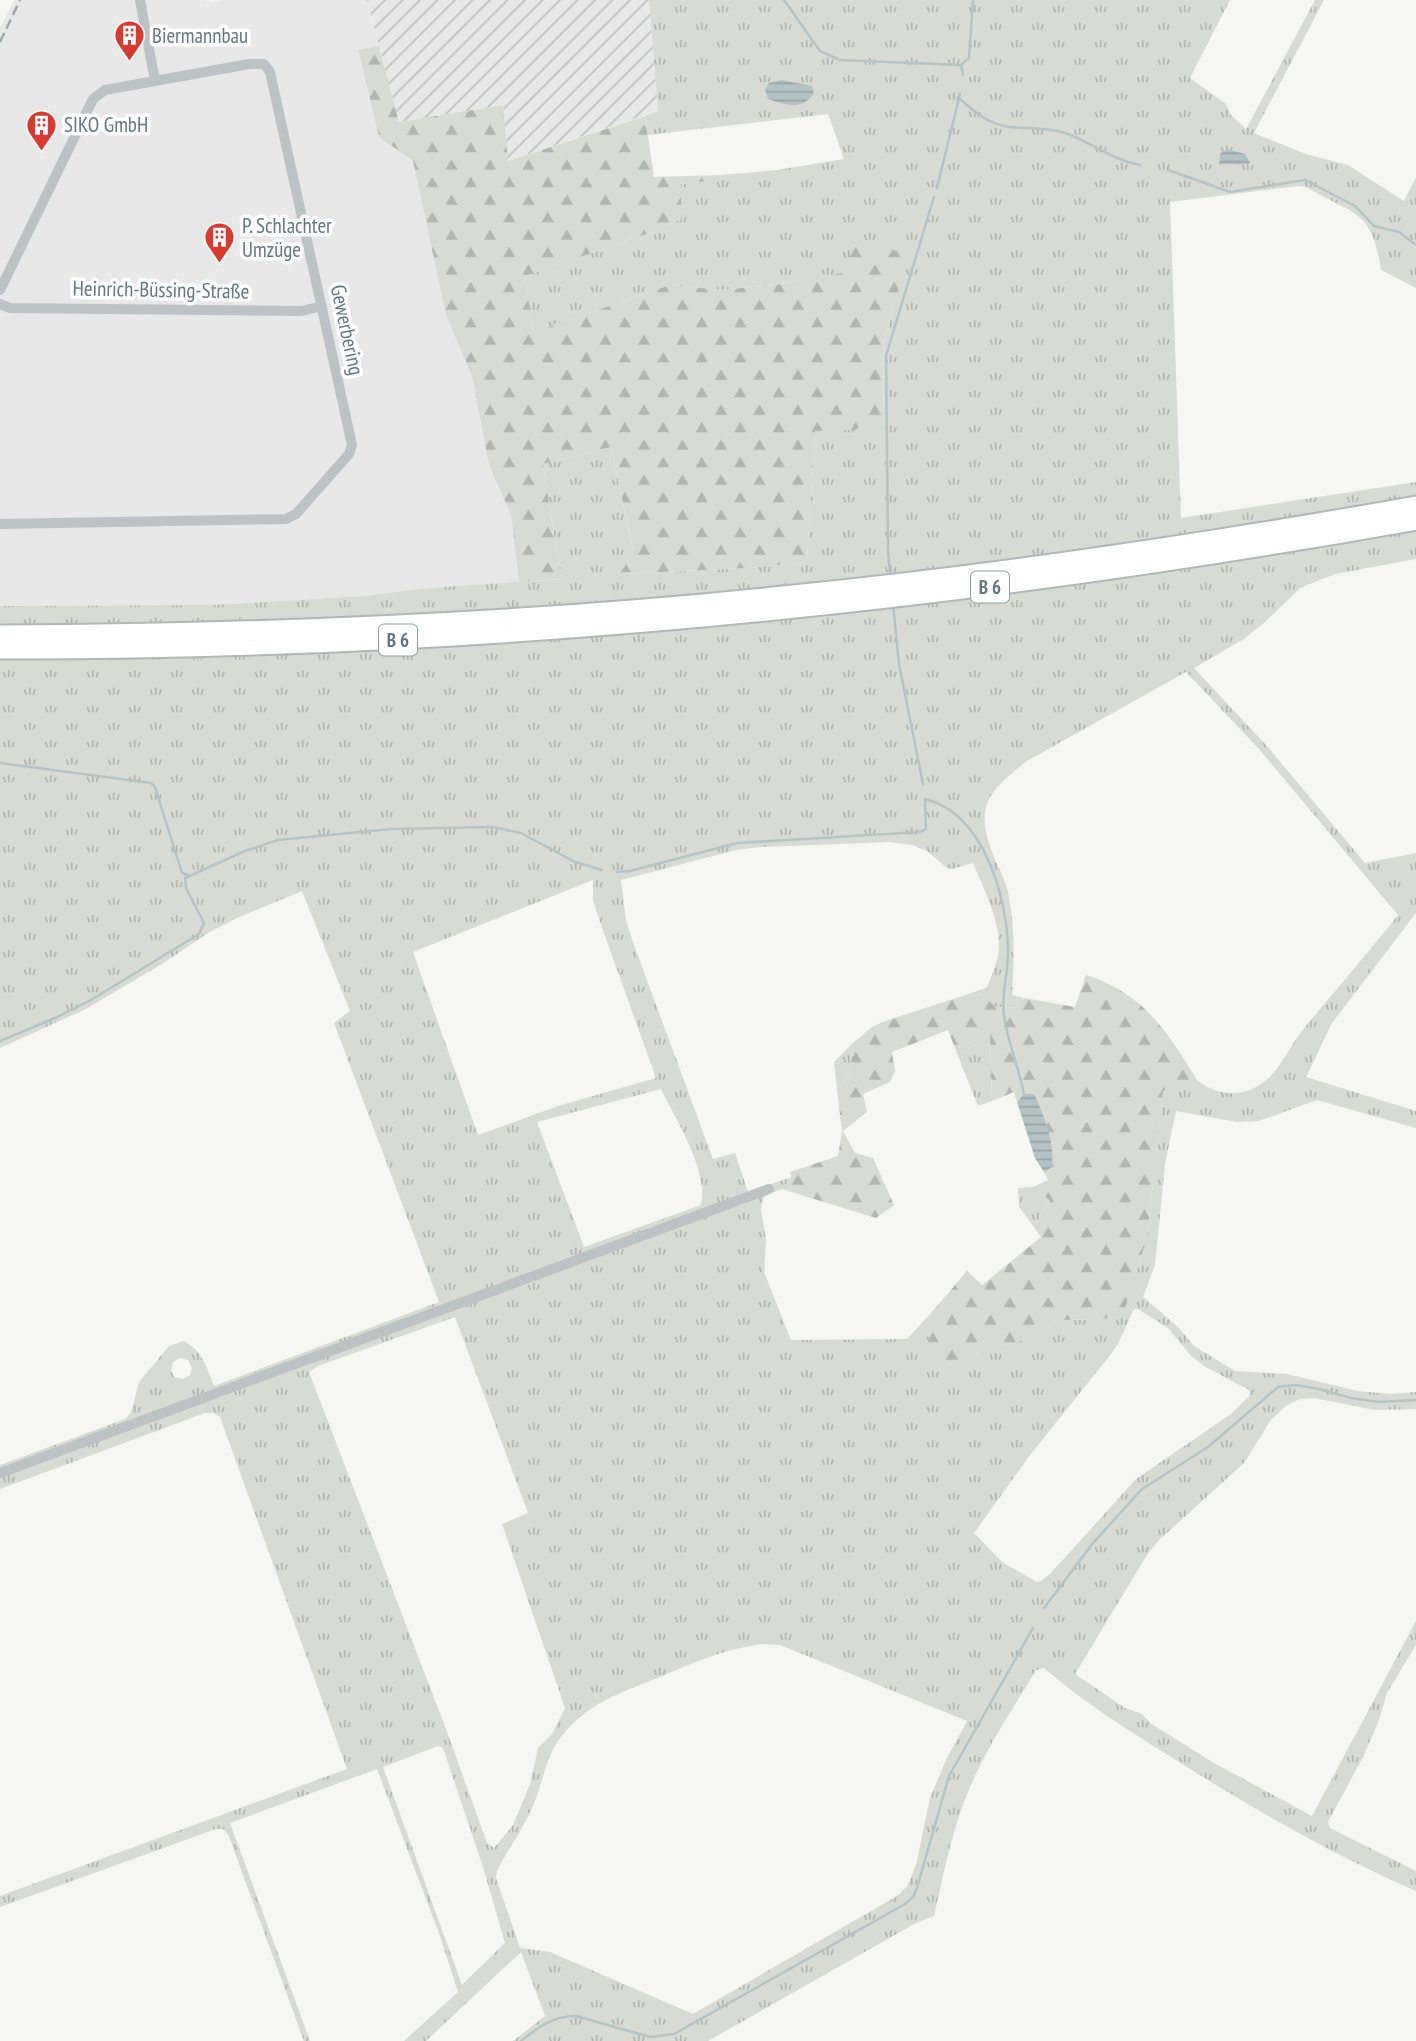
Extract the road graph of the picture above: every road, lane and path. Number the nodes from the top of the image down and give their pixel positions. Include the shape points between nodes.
1 (141, 0) edge
2 (155, 81) junction
3 (0, 290) edge
4 (0, 303) edge
5 (322, 306) junction
6 (1416, 506) edge
7 (1416, 520) edge
8 (0, 524) edge
9 (1184, 553) junction
10 (794, 602) junction
11 (0, 635) edge
12 (0, 649) edge
13 (769, 1188) dead end
14 (0, 1473) edge

1 - 2 street
2 - 3 street, Gewerbering via 106,90 93,99
2 - 5 street, Gewerbering via 249,64 264,64 271,72
4 - 5 street, Heinrich-Büssing-Straße via 10,308 302,311
5 - 8 street, Gewerbering via 352,445 296,514 286,519
6 - 9 highway, B 6
7 - 9 highway, B 6
9 - 10 highway, B 6 via 978,589
10 - 11 highway, B 6 via 398,626 162,635
10 - 12 highway, B 6 via 625,624 399,640
13 - 14 street

